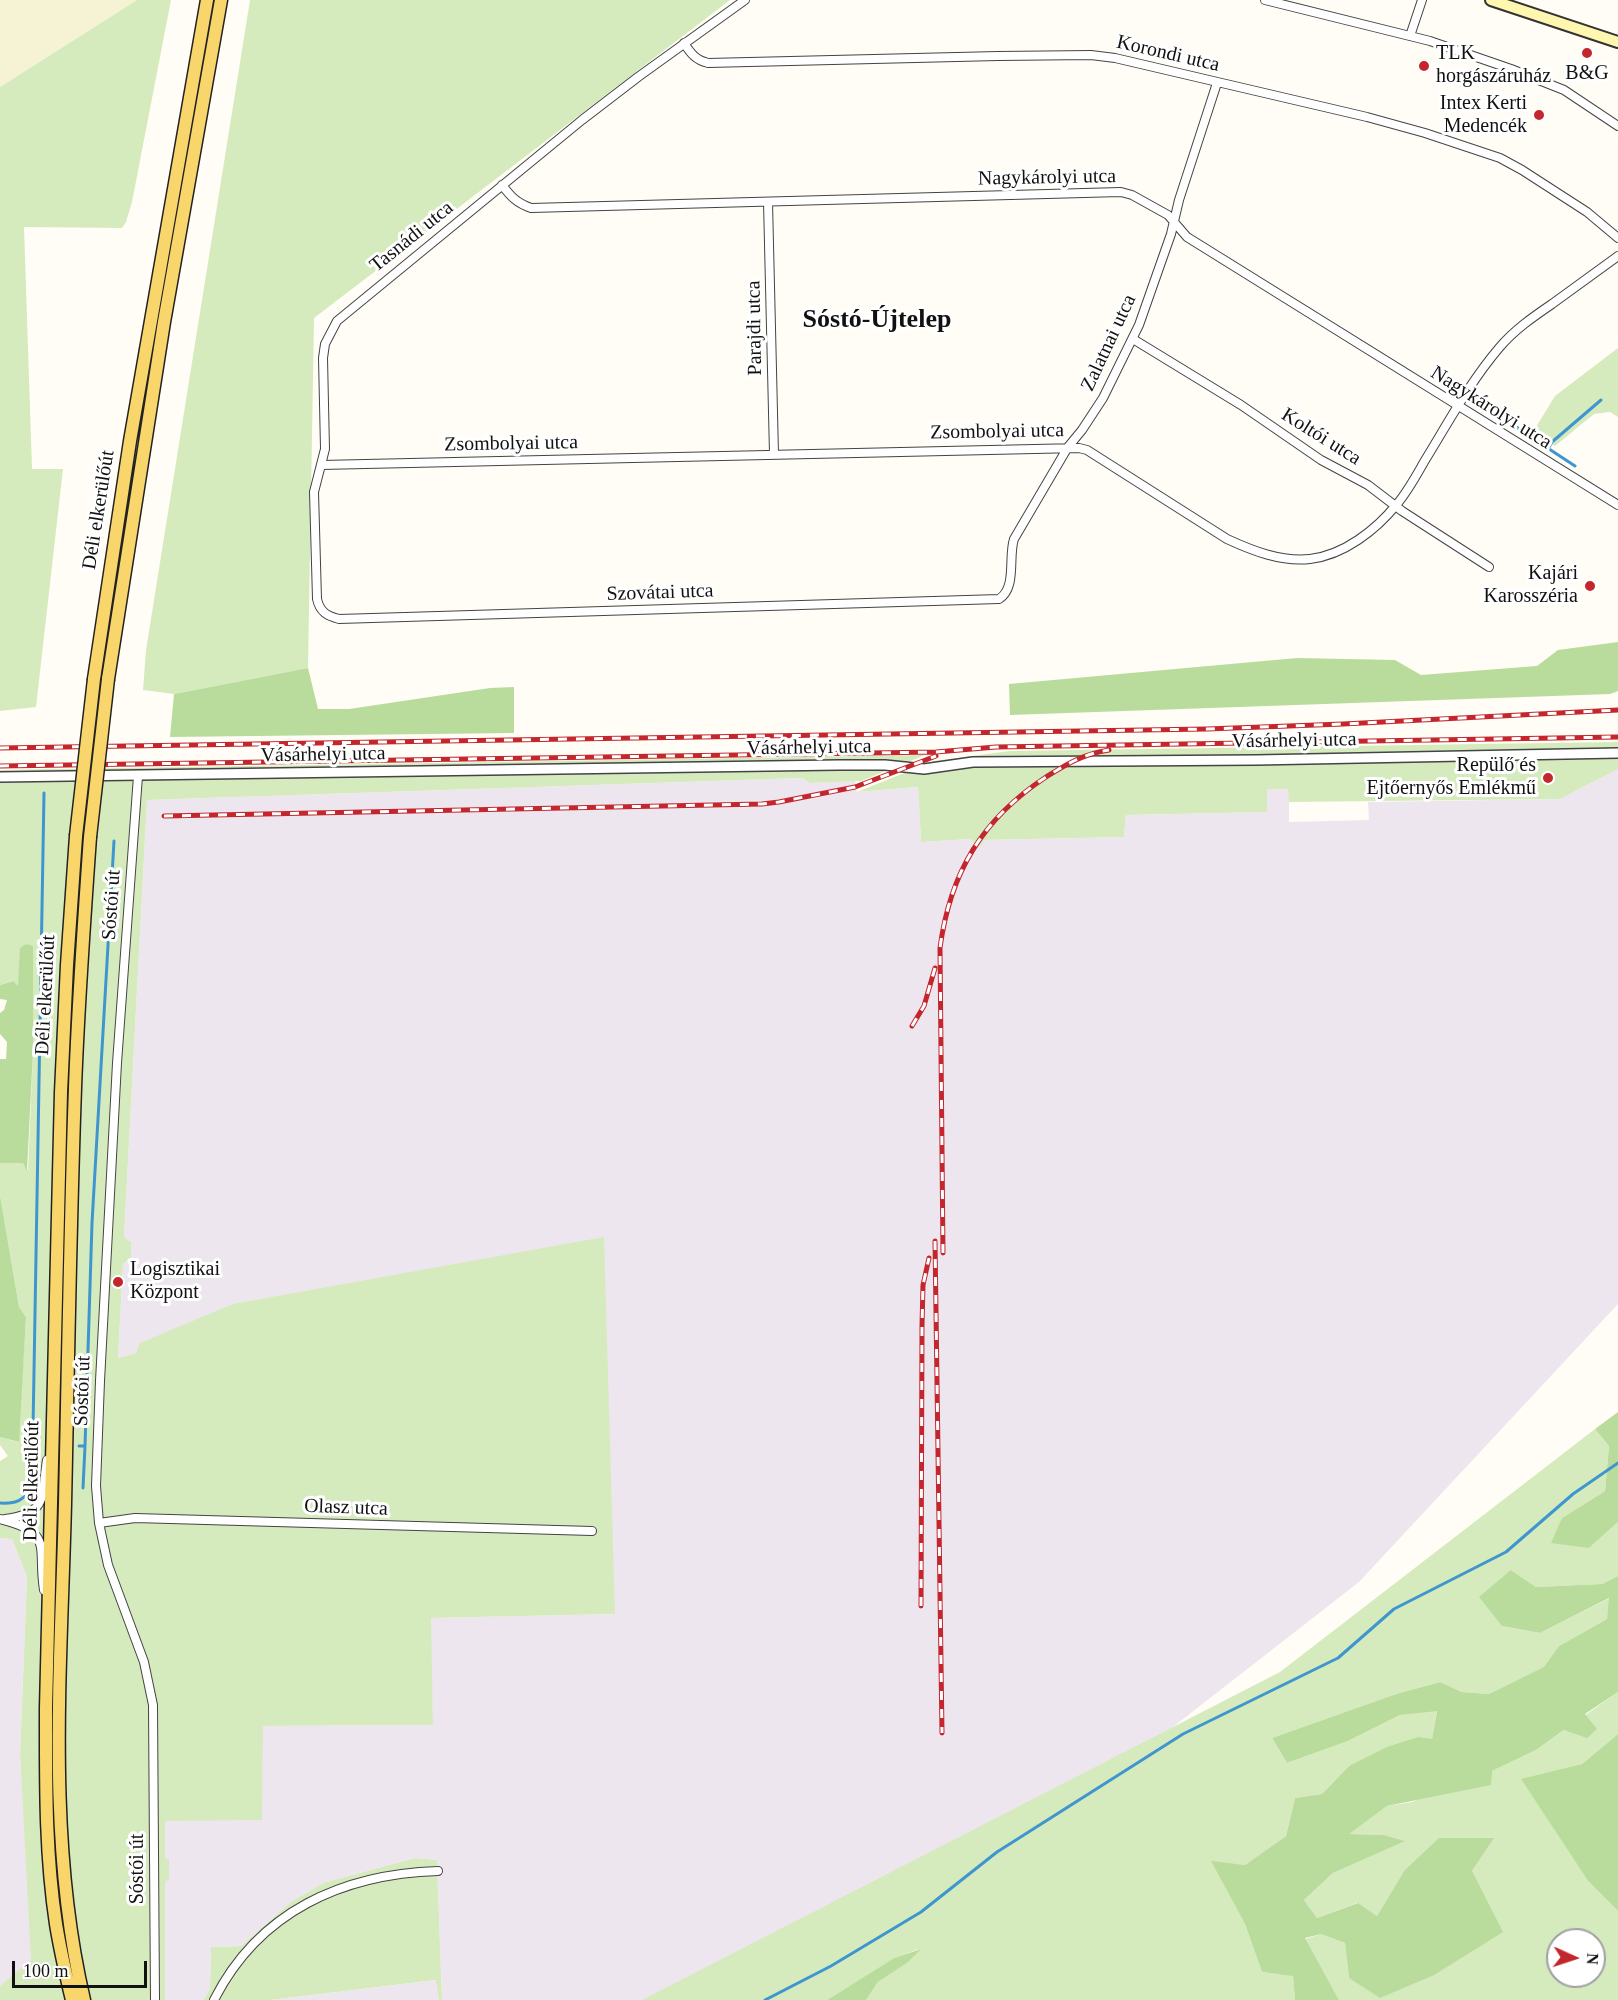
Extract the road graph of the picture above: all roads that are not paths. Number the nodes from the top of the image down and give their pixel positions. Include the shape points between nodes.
1 (207, 0) edge
2 (221, 0) edge
3 (745, 0) edge
4 (1265, 0) edge
5 (1422, 0) edge
6 (1491, 0) edge
7 (1410, 36) junction
8 (1618, 42) edge
9 (684, 43) junction
10 (1217, 83) junction
11 (1618, 126) edge
12 (502, 185) junction
13 (768, 202) junction
14 (1174, 221) junction
15 (1618, 238) edge
16 (1618, 256) edge
17 (1133, 339) junction
18 (1459, 406) junction
19 (1068, 447) junction
20 (774, 454) junction
21 (321, 465) junction
22 (1618, 505) edge
23 (1396, 506) junction
24 (1488, 567) dead end
25 (999, 599) joint
26 (323, 612) joint
27 (1618, 753) edge
28 (138, 776) junction
29 (0, 777) edge
30 (52, 1429) junction
31 (0, 1519) edge
32 (99, 1523) junction
33 (592, 1532) dead end
34 (49, 1619) junction
35 (438, 1871) dead end
36 (85, 1998) edge
37 (72, 2000) edge
38 (155, 2000) edge
39 (214, 2000) edge

1 - 30 main road, Déli elkerülőút, bridge via 130,441 94,679 76,836 61,1092
2 - 36 main road, Déli elkerülőút, bridge via 162,333 108,679 90,837 75,1088 60,1709 64,1869
3 - 9 street, Tasnádi utca
4 - 7 street
5 - 7 street
6 - 8 main road
7 - 11 street via 1549,83
9 - 10 street, Korondi utca via 699,61 708,63 1091,55
9 - 12 street, Tasnádi utca
10 - 14 street, Zalatnai utca
10 - 15 street, Korondi utca via 1367,117 1500,158 1587,212
12 - 13 street, Nagykárolyi utca via 519,204 531,208
12 - 21 street, Tasnádi utca via 337,321 325,344 323,358 325,449
13 - 14 street, Nagykárolyi utca via 1121,192 1147,202
13 - 20 street, Parajdi utca
14 - 17 street, Zalatnai utca
14 - 18 street, Nagykárolyi utca via 1187,237
16 - 18 street, Zsombolyai utca via 1515,332 1486,364
17 - 19 street, Zalatnai utca via 1094,414
17 - 23 street, Koltói utca
18 - 22 street, Nagykárolyi utca
18 - 23 street, Zsombolyai utca
19 - 20 street, Zsombolyai utca
19 - 23 street, Zsombolyai utca via 1087,450 1227,539 1272,556 1310,559 1341,550
19 - 25 street, Zalatnai utca via 1014,539 1008,589
20 - 21 street, Zsombolyai utca
21 - 26 street, Tasnádi utca via 314,492 317,599
23 - 24 street, Koltói utca
25 - 26 street, Szovátai utca via 339,619
27 - 28 street, Vásárhelyi utca via 973,762 924,769 839,765
28 - 29 street, Vásárhelyi utca
28 - 32 street, Sóstói út via 100,1369 96,1486
30 - 31 street via 40,1504 20,1517
30 - 34 main road, Déli elkerülőút
31 - 34 street via 33,1531 41,1543
32 - 33 street, Olasz utca via 135,1518
32 - 38 street, Sóstói út via 108,1565 144,1662 153,1705
34 - 37 main road, Déli elkerülőút via 46,1798 56,1924
35 - 39 street via 371,1878 308,1902 249,1950

